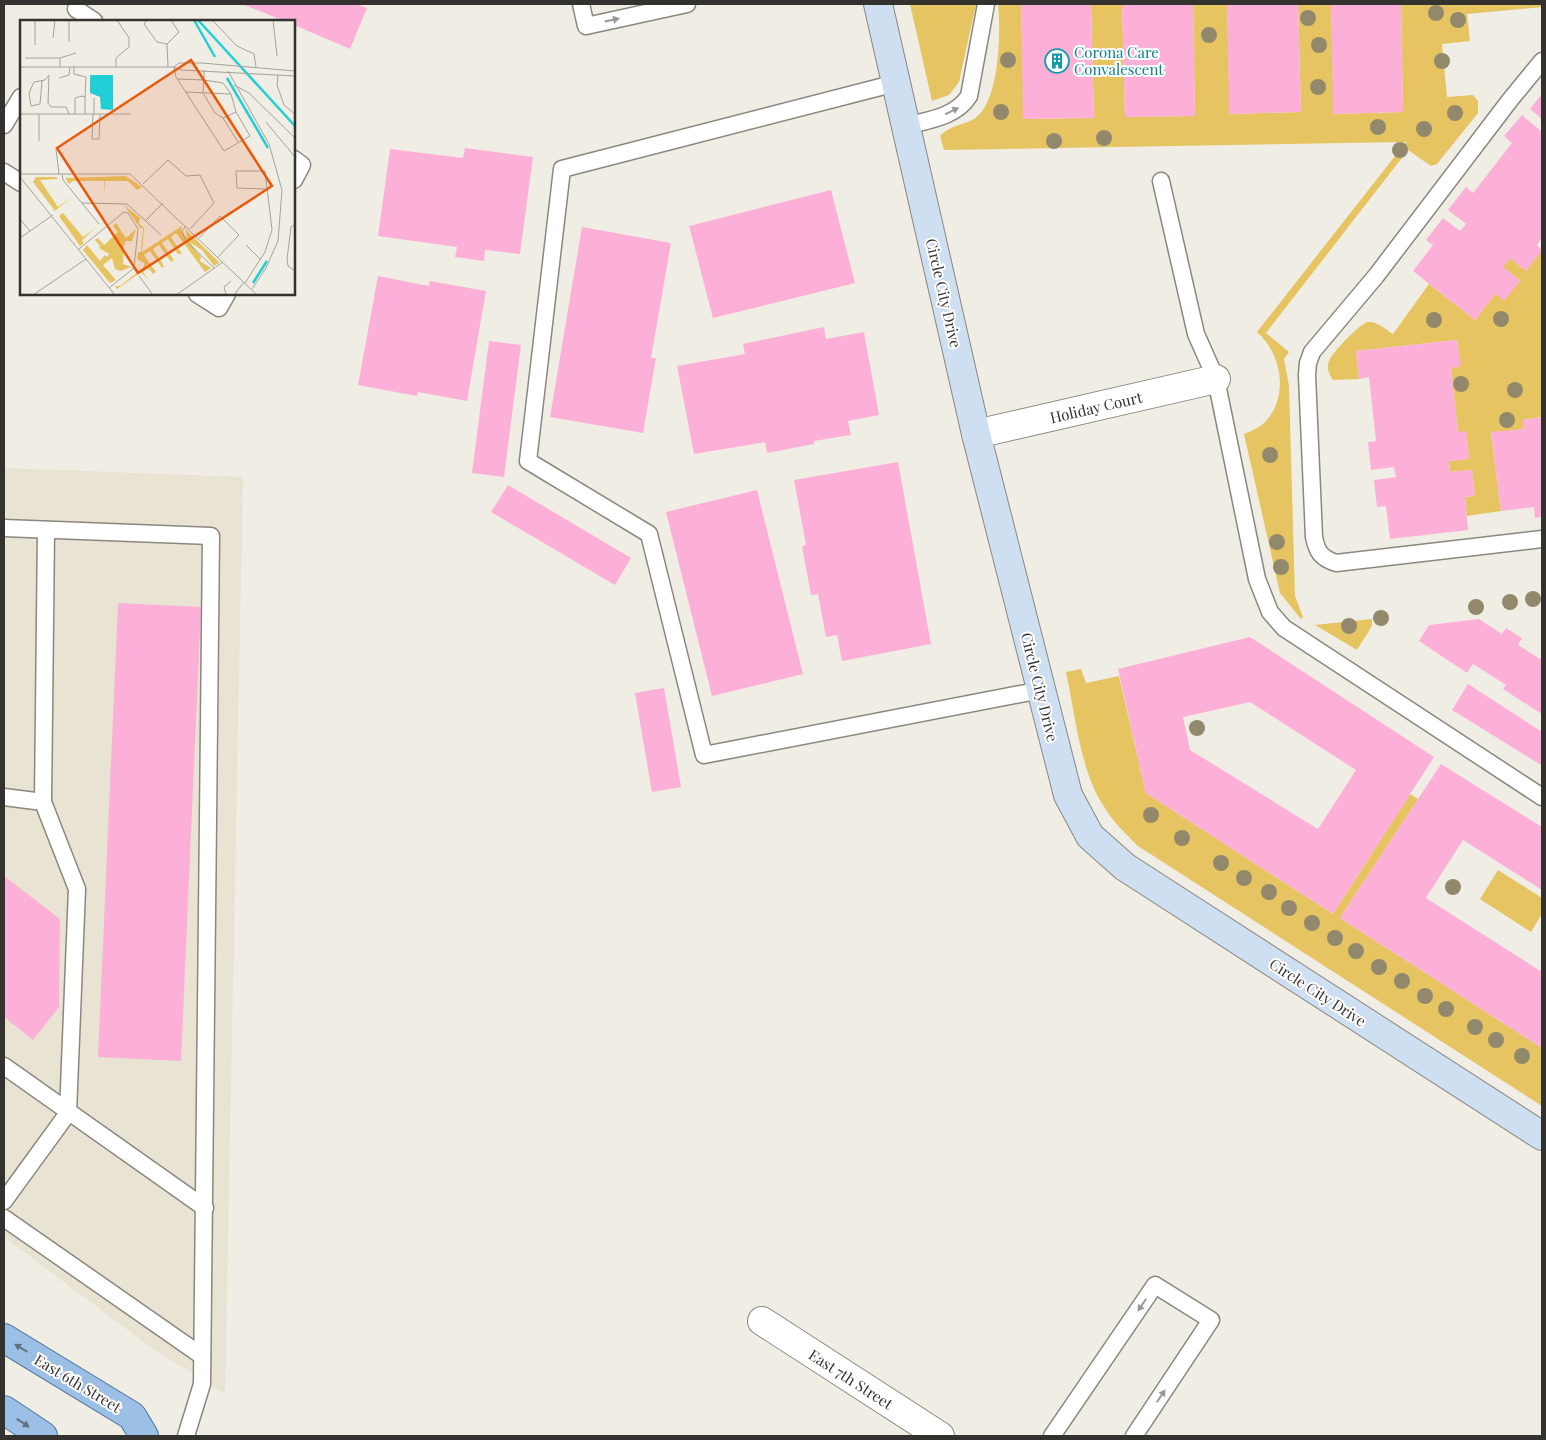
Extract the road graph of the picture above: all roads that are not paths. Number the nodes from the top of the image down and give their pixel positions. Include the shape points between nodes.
1 (581, 4) edge
2 (687, 4) edge
3 (878, 4) edge
4 (986, 4) edge
5 (74, 11) edge
6 (92, 20) edge
7 (1542, 61) edge
8 (896, 84) junction
9 (20, 99) edge
10 (4, 125) edge
11 (906, 126) junction
12 (295, 160) edge
13 (4, 172) edge
14 (295, 178) edge
15 (1161, 181) dead end
16 (20, 182) edge
17 (199, 295) edge
18 (226, 295) edge
19 (1216, 379) junction
20 (976, 434) junction
21 (4, 528) edge
22 (46, 530) junction
23 (1542, 539) edge
24 (1041, 690) junction
25 (1542, 796) edge
26 (4, 797) edge
27 (43, 802) junction
28 (4, 1066) edge
29 (68, 1113) junction
30 (1542, 1136) edge
31 (4, 1201) edge
32 (205, 1208) junction
33 (4, 1218) edge
34 (762, 1321) dead end
35 (4, 1338) edge
36 (202, 1356) junction
37 (4, 1410) edge
38 (43, 1436) edge
39 (144, 1436) edge
40 (186, 1436) edge
41 (940, 1436) edge
42 (1052, 1436) edge
43 (1134, 1436) edge

1 -> 2 lane via 586,26
3 - 8 street, Circle City Drive
11 -> 4 lane via 936,118 964,105 969,96
5 - 6 lane
7 - 23 lane via 1376,276 1312,352 1306,375 1314,537 1317,552 1325,559 1336,563
8 - 11 street, Circle City Drive
8 - 24 lane via 562,168 528,461 649,534 704,755
9 - 10 lane
11 - 20 street, Circle City Drive
12 - 14 lane via 302,165
13 - 16 lane
15 - 19 lane via 1196,334
17 - 18 lane via 219,308
19 - 20 street, Holiday Court
19 - 25 lane via 1257,579 1270,612 1284,628
20 - 24 street, Circle City Drive
21 - 22 lane
22 - 27 lane
22 - 32 lane via 211,536
24 - 30 street, Circle City Drive via 1068,795 1090,836 1125,867
26 - 27 lane
27 - 29 lane via 77,888
28 - 29 lane
29 - 31 lane
29 - 32 lane
32 - 36 lane
33 - 36 lane
34 - 41 street, East 7th Street
39 -> 35 main road, East 6th Street via 132,1416
36 - 40 lane via 202,1384
37 -> 38 main road
43 -> 42 lane via 1211,1320 1155,1286

